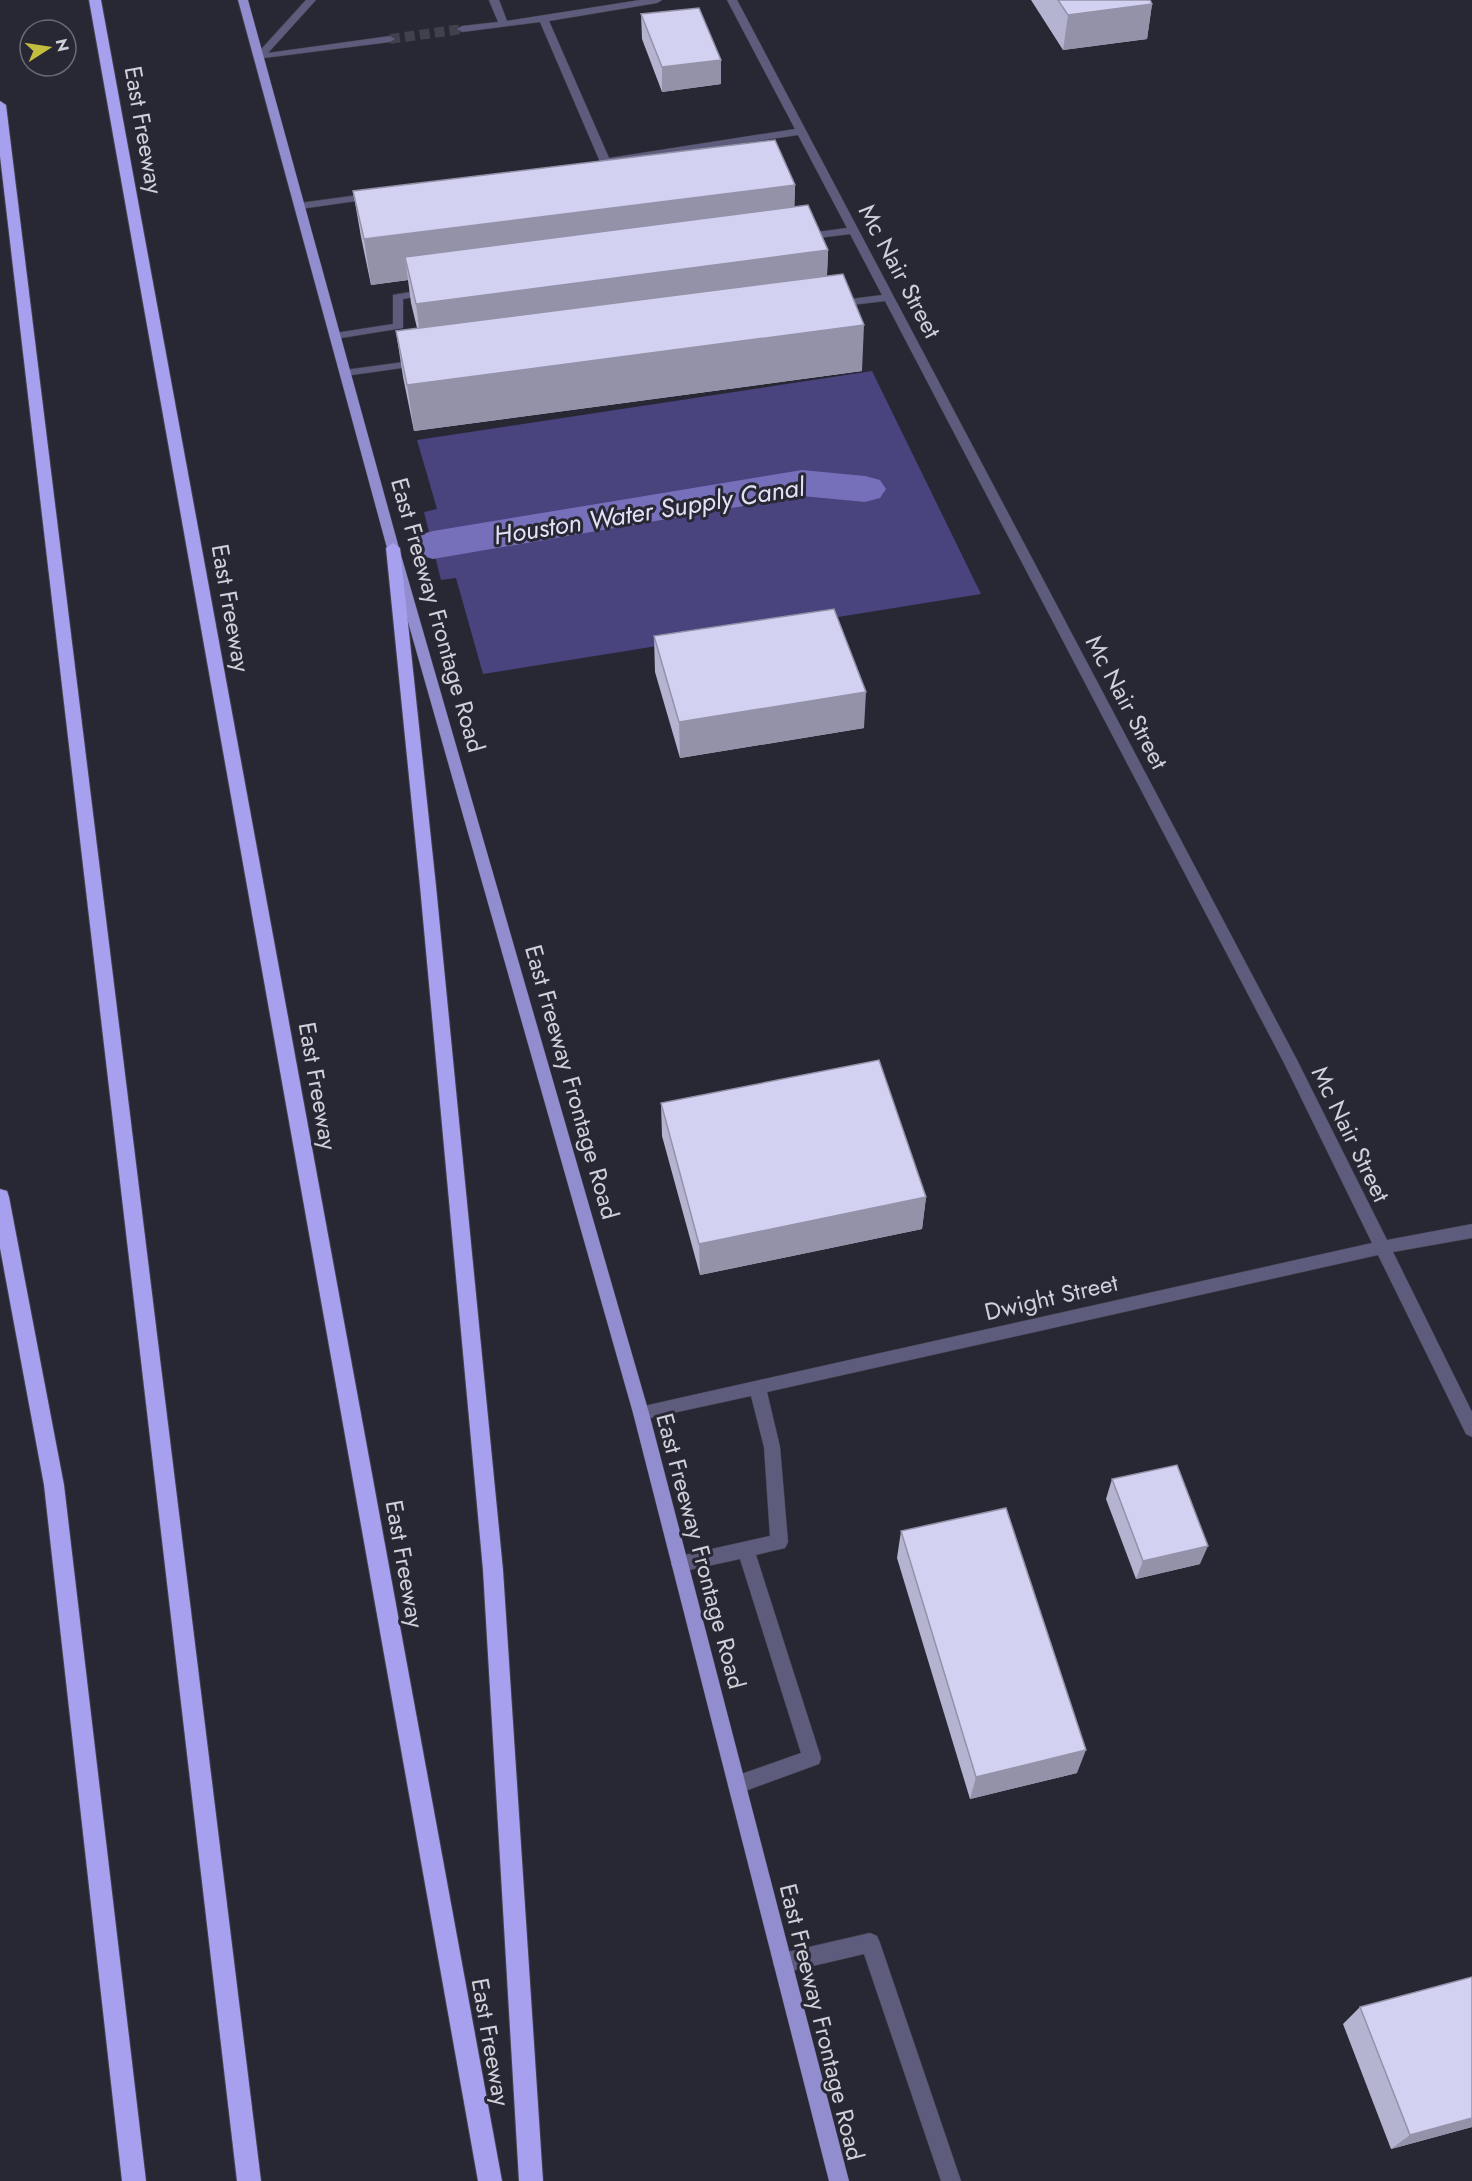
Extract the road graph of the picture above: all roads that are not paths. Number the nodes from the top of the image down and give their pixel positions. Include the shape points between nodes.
1 (243, 0) edge
2 (311, 0) edge
3 (494, 0) edge
4 (657, 0) edge
5 (732, 0) edge
6 (95, 1) edge
7 (543, 19) junction
8 (504, 24) junction
9 (462, 29) tunnel mouth
10 (390, 39) tunnel mouth
11 (259, 57) junction
12 (0, 105) edge
13 (801, 131) junction
14 (382, 195) edge
15 (300, 207) junction
16 (853, 230) junction
17 (796, 238) edge
18 (443, 290) edge
19 (888, 297) junction
20 (817, 307) edge
21 (335, 336) junction
22 (428, 362) edge
23 (345, 374) junction
24 (393, 548) junction
25 (0, 1197) edge
26 (1472, 1231) edge
27 (1381, 1248) junction
28 (757, 1387) junction
29 (641, 1413) junction
30 (1472, 1429) edge
31 (746, 1550) junction
32 (680, 1564) junction
33 (737, 1785) junction
34 (783, 1963) junction
35 (134, 2181) edge
36 (249, 2181) edge
37 (490, 2181) edge
38 (531, 2181) edge
39 (839, 2181) edge
40 (951, 2181) edge

1 - 11 main road, East Freeway Frontage Road
2 - 11 street
3 - 8 street
4 - 7 street
5 - 13 street, Mc Nair Street
6 - 37 highway, East Freeway
7 - 8 street
7 - 13 street via 600,163
8 - 9 street
10 - 11 street
11 - 15 main road, East Freeway Frontage Road
12 - 36 highway
13 - 16 street, Mc Nair Street
14 - 15 street
15 - 21 main road, East Freeway Frontage Road
16 - 17 street
16 - 19 street, Mc Nair Street
18 - 21 street via 397,297 399,326
19 - 20 street
19 - 27 street, Mc Nair Street via 1291,1062
21 - 23 main road, East Freeway Frontage Road
22 - 23 street
23 - 24 main road, East Freeway Frontage Road
24 - 29 main road, East Freeway Frontage Road
24 - 38 highway via 493,1570
25 - 35 highway via 54,1485
26 - 27 street, Dwight Street
27 - 28 street, Dwight Street
27 - 30 street, Mc Nair Street
28 - 29 street, Dwight Street
28 - 31 street via 772,1447 779,1542
29 - 32 main road, East Freeway Frontage Road
31 - 32 street
31 - 33 street via 812,1758
32 - 33 main road, East Freeway Frontage Road
33 - 34 main road, East Freeway Frontage Road
34 - 39 main road, East Freeway Frontage Road
34 - 40 street via 870,1943

